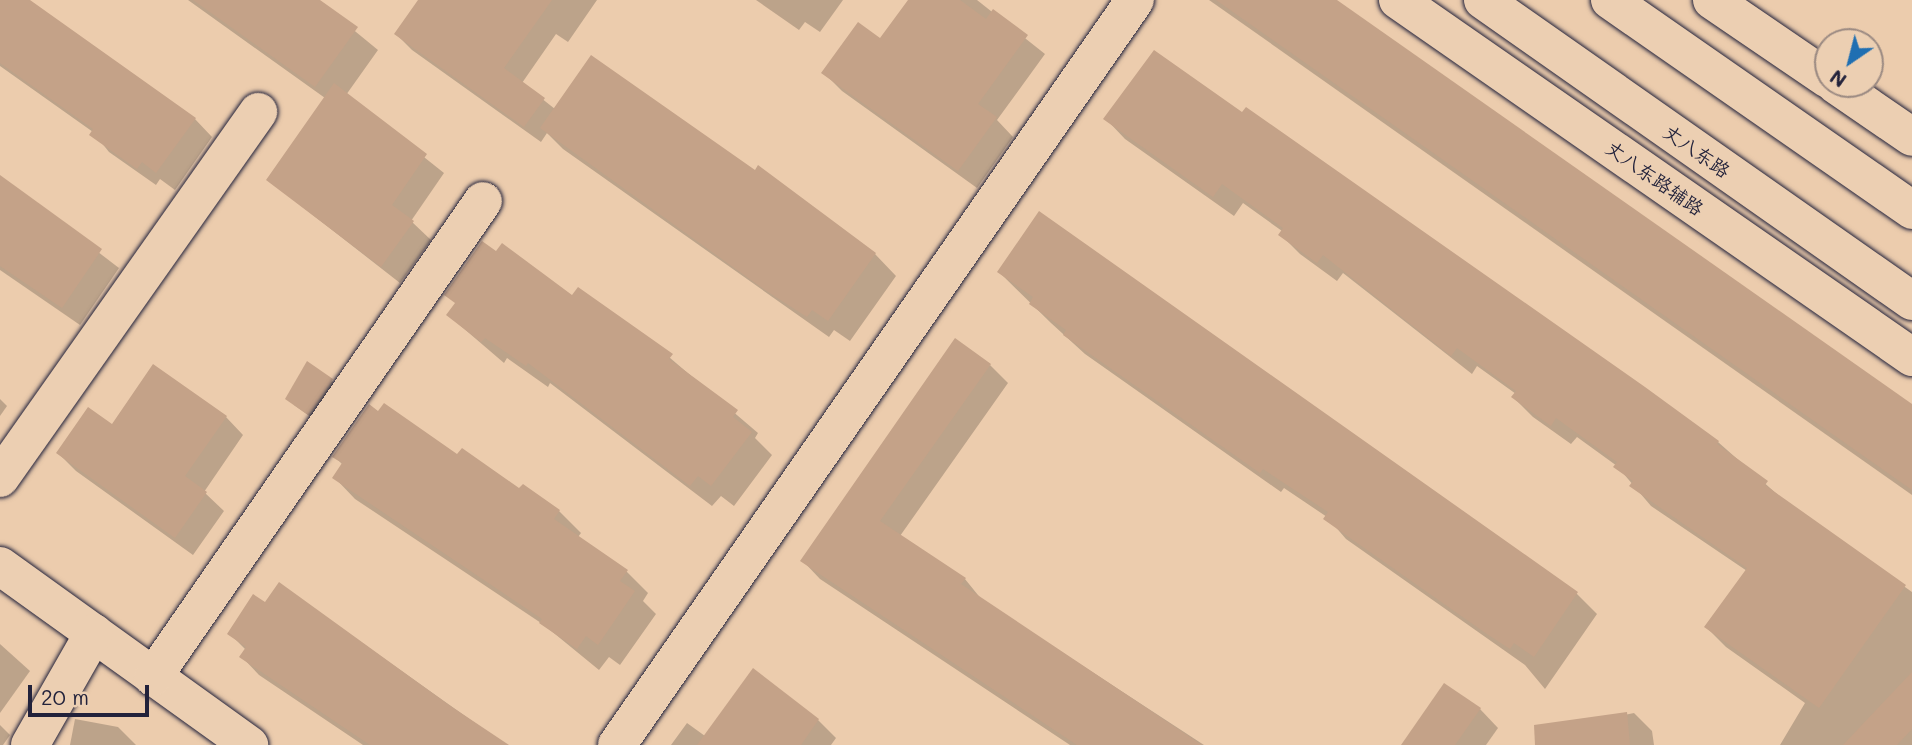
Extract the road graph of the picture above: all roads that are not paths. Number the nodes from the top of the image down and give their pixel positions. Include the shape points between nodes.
1 (1135, 0) edge
2 (1398, 0) edge
3 (1483, 0) edge
4 (1610, 0) edge
5 (1712, 0) edge
6 (1814, 69) edge
7 (1855, 98) edge
8 (258, 112) dead end
9 (1912, 137) edge
10 (483, 201) dead end
11 (1912, 210) edge
12 (1912, 301) edge
13 (1912, 356) edge
14 (0, 478) edge
15 (0, 566) edge
16 (94, 633) junction
17 (153, 677) junction
18 (30, 745) edge
19 (249, 745) edge
20 (617, 745) edge

1 - 20 street
2 - 13 street, 丈八东路辅路
3 - 12 street, 丈八东路
4 - 11 street
5 - 6 street
7 - 9 street
8 - 14 street
10 - 17 street
15 - 16 street
16 - 17 street
16 - 18 street
17 - 19 street

